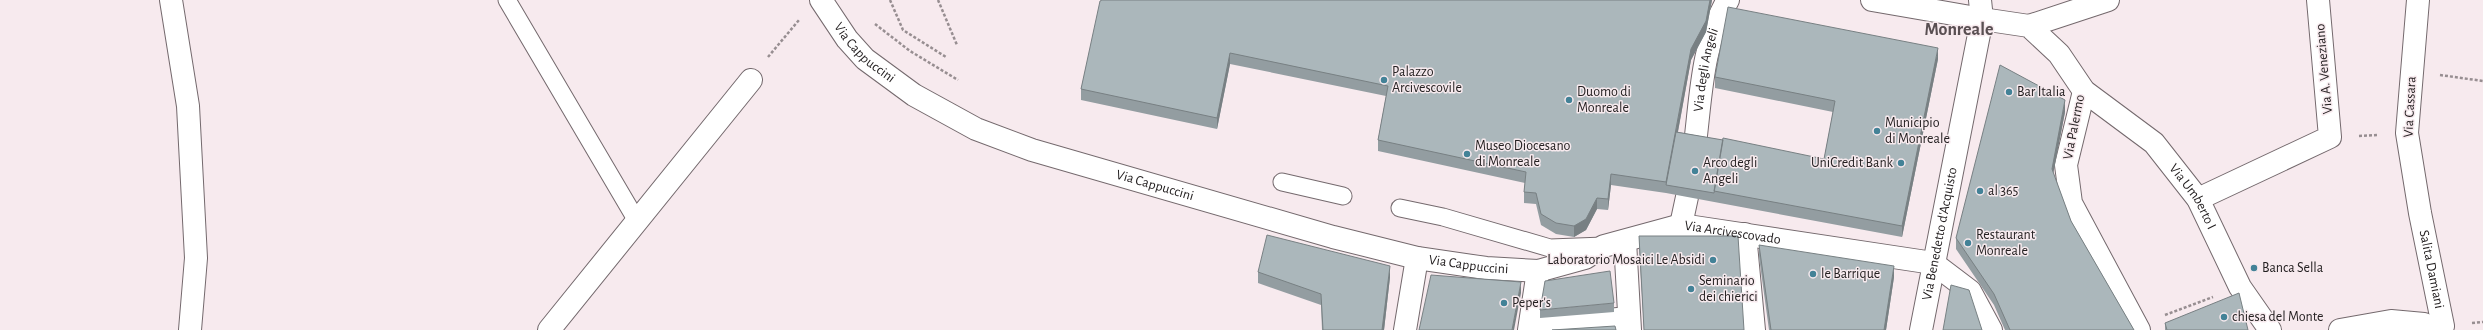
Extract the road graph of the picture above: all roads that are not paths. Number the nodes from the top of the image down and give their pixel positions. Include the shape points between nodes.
1 (171, 0) edge
2 (507, 0) edge
3 (821, 0) edge
4 (1728, 0) edge
5 (1872, 0) edge
6 (2108, 0) edge
7 (2318, 0) edge
8 (2418, 0) edge
9 (1981, 10) edge
10 (2029, 26) junction
11 (750, 80) road end
12 (2084, 91) junction
13 (1695, 144) edge
14 (1282, 182) dead end
15 (1343, 196) dead end
16 (1687, 197) edge
17 (2198, 199) junction
18 (1400, 208) dead end
19 (2420, 213) joint
20 (637, 221) junction
21 (1681, 225) junction
22 (1745, 234) junction
23 (1625, 241) junction
24 (1604, 246) junction
25 (1417, 258) junction
26 (1933, 263) junction
27 (1538, 271) junction
28 (1629, 324) edge
29 (2138, 328) edge
30 (1529, 329) edge
31 (190, 330) edge
32 (549, 330) edge
33 (1405, 330) edge
34 (1754, 330) edge
35 (1921, 330) edge
36 (1991, 330) edge
37 (2270, 330) edge
38 (2340, 330) edge

1 - 31 street via 188,106 196,258
2 - 20 lane
3 - 25 street, Via Cappuccini via 847,39 865,59 914,95 976,129 1055,157 1332,237
4 - 13 street, Via degli Angeli via 1716,19 1704,74
5 - 9 street
6 - 10 street
7 - 17 street, Via A. Veneziano via 2330,137
8 - 19 street, Via Cassara via 2407,133
9 - 10 street
9 - 26 street, Via Benedetto d'Acquisto
10 - 12 street, Via Palermo via 2059,54
11 - 20 street
12 - 17 street, Via Umberto I via 2154,143
12 - 29 street, Via Palermo via 2066,165 2071,203
14 - 15 lane
16 - 21 street
17 - 37 street, Via Umberto I via 2240,286
18 - 24 lane via 1443,217 1550,248
19 - 38 street, Salita Damiani via 2433,325 2391,320
20 - 32 street
21 - 22 street, Via Arcivescovado
21 - 23 street, Via Arcivescovado
22 - 26 street, Via Arcivescovado
22 - 34 street
23 - 24 street, Via Arcivescovado
23 - 28 street
24 - 27 street, Via Arcivescovado via 1585,258
25 - 27 street, Via Cappuccini via 1486,268
25 - 33 street
26 - 35 street, Via Benedetto d'Acquisto
26 - 36 street via 1970,291
27 - 30 street
28 - 30 street

